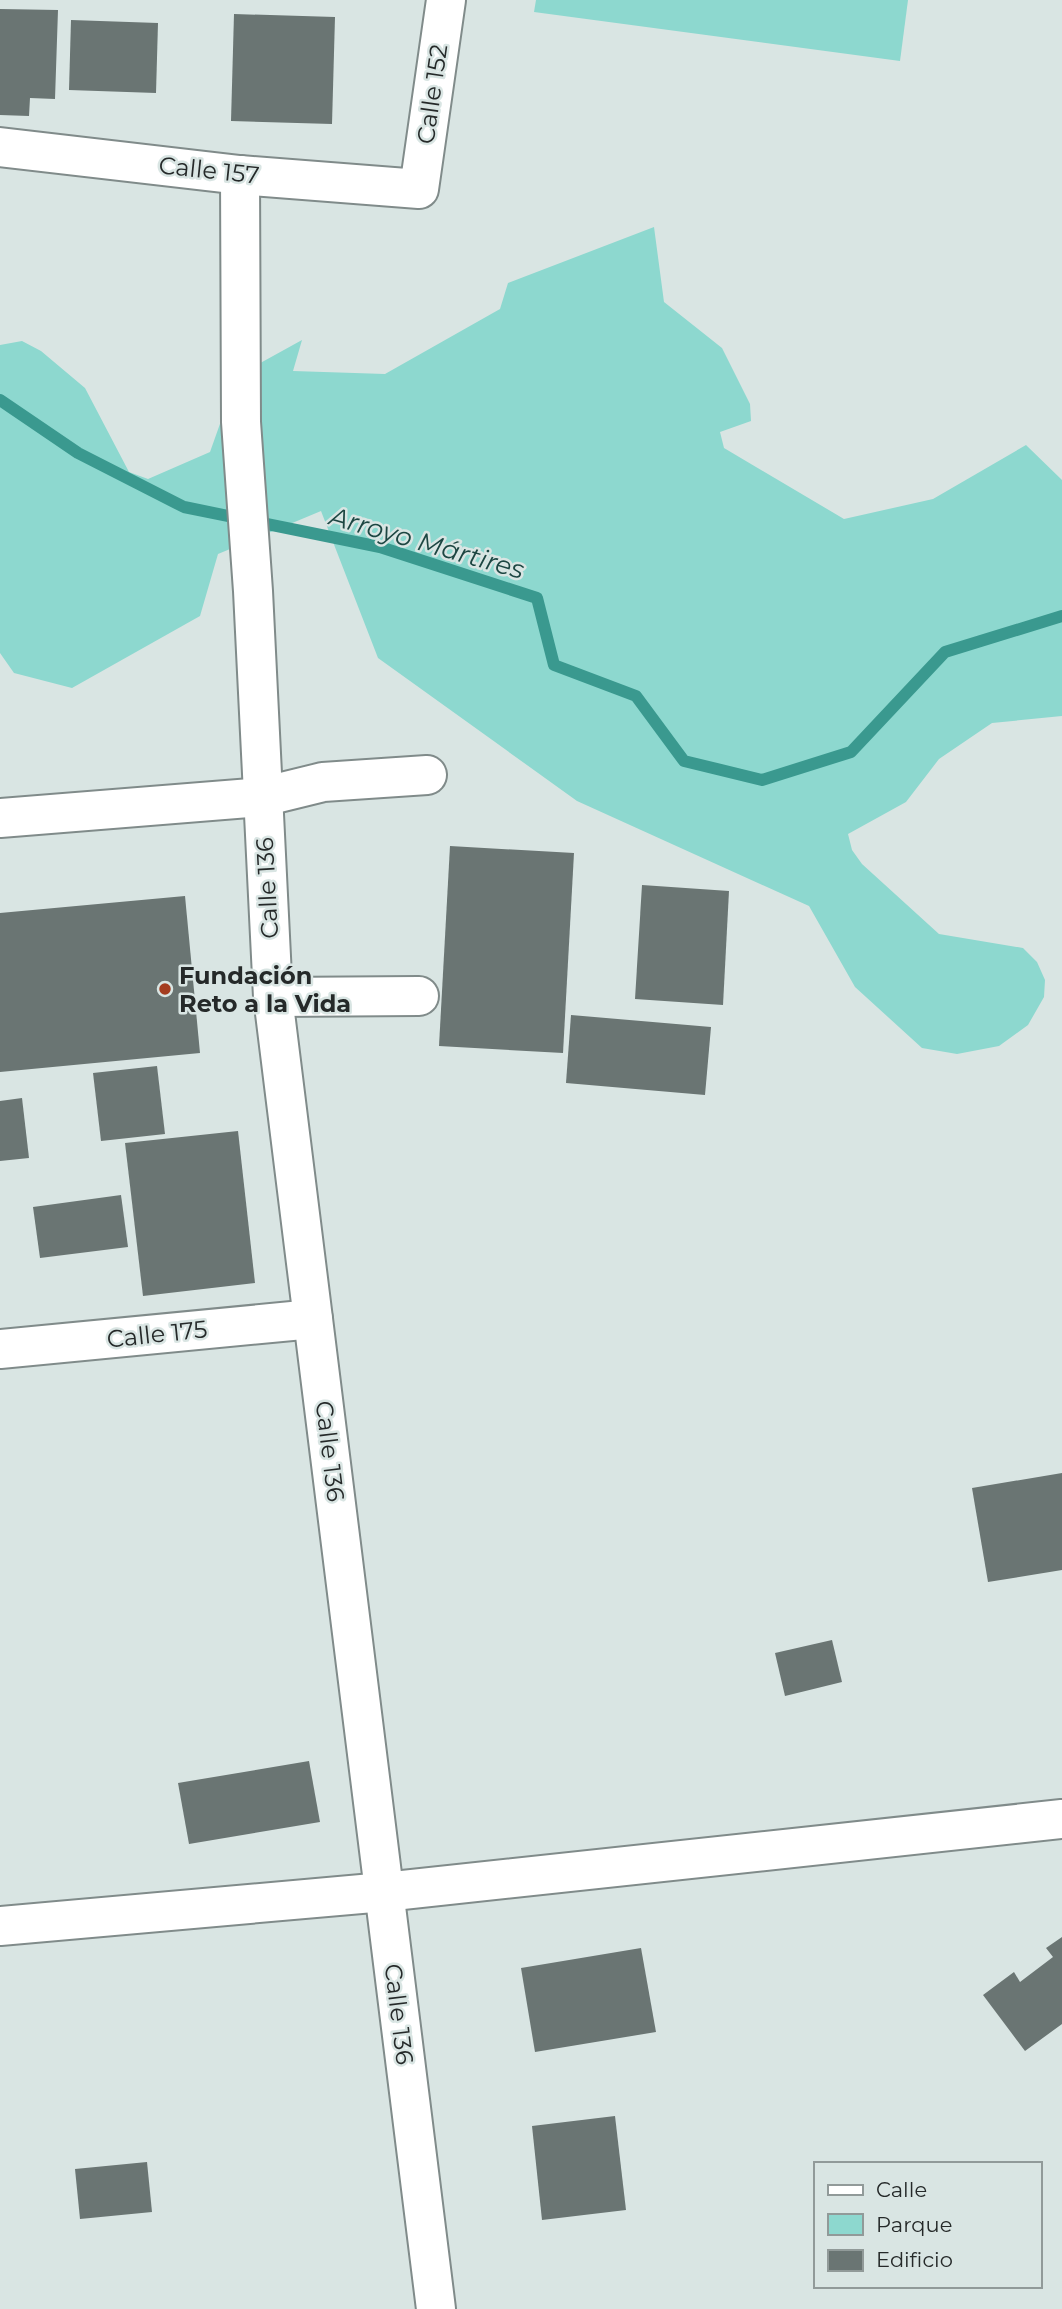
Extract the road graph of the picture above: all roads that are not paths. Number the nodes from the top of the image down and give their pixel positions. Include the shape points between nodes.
1 (446, 0) edge
2 (0, 147) edge
3 (240, 175) junction
4 (419, 189) joint
5 (426, 775) dead end
6 (262, 797) junction
7 (0, 818) edge
8 (419, 996) dead end
9 (273, 997) junction
10 (313, 1319) junction
11 (0, 1349) edge
12 (1062, 1819) edge
13 (384, 1892) junction
14 (0, 1926) edge
15 (436, 2309) edge

1 - 4 street, Calle 152
2 - 3 street, Calle 157
3 - 4 street, Calle 157
3 - 6 street, Calle 136 via 241,422
5 - 6 street via 323,782
6 - 7 street
6 - 9 street, Calle 136
8 - 9 street
9 - 10 street, Calle 136
10 - 11 street, Calle 175
10 - 13 street, Calle 136
12 - 13 street
13 - 14 street
13 - 15 street, Calle 136

